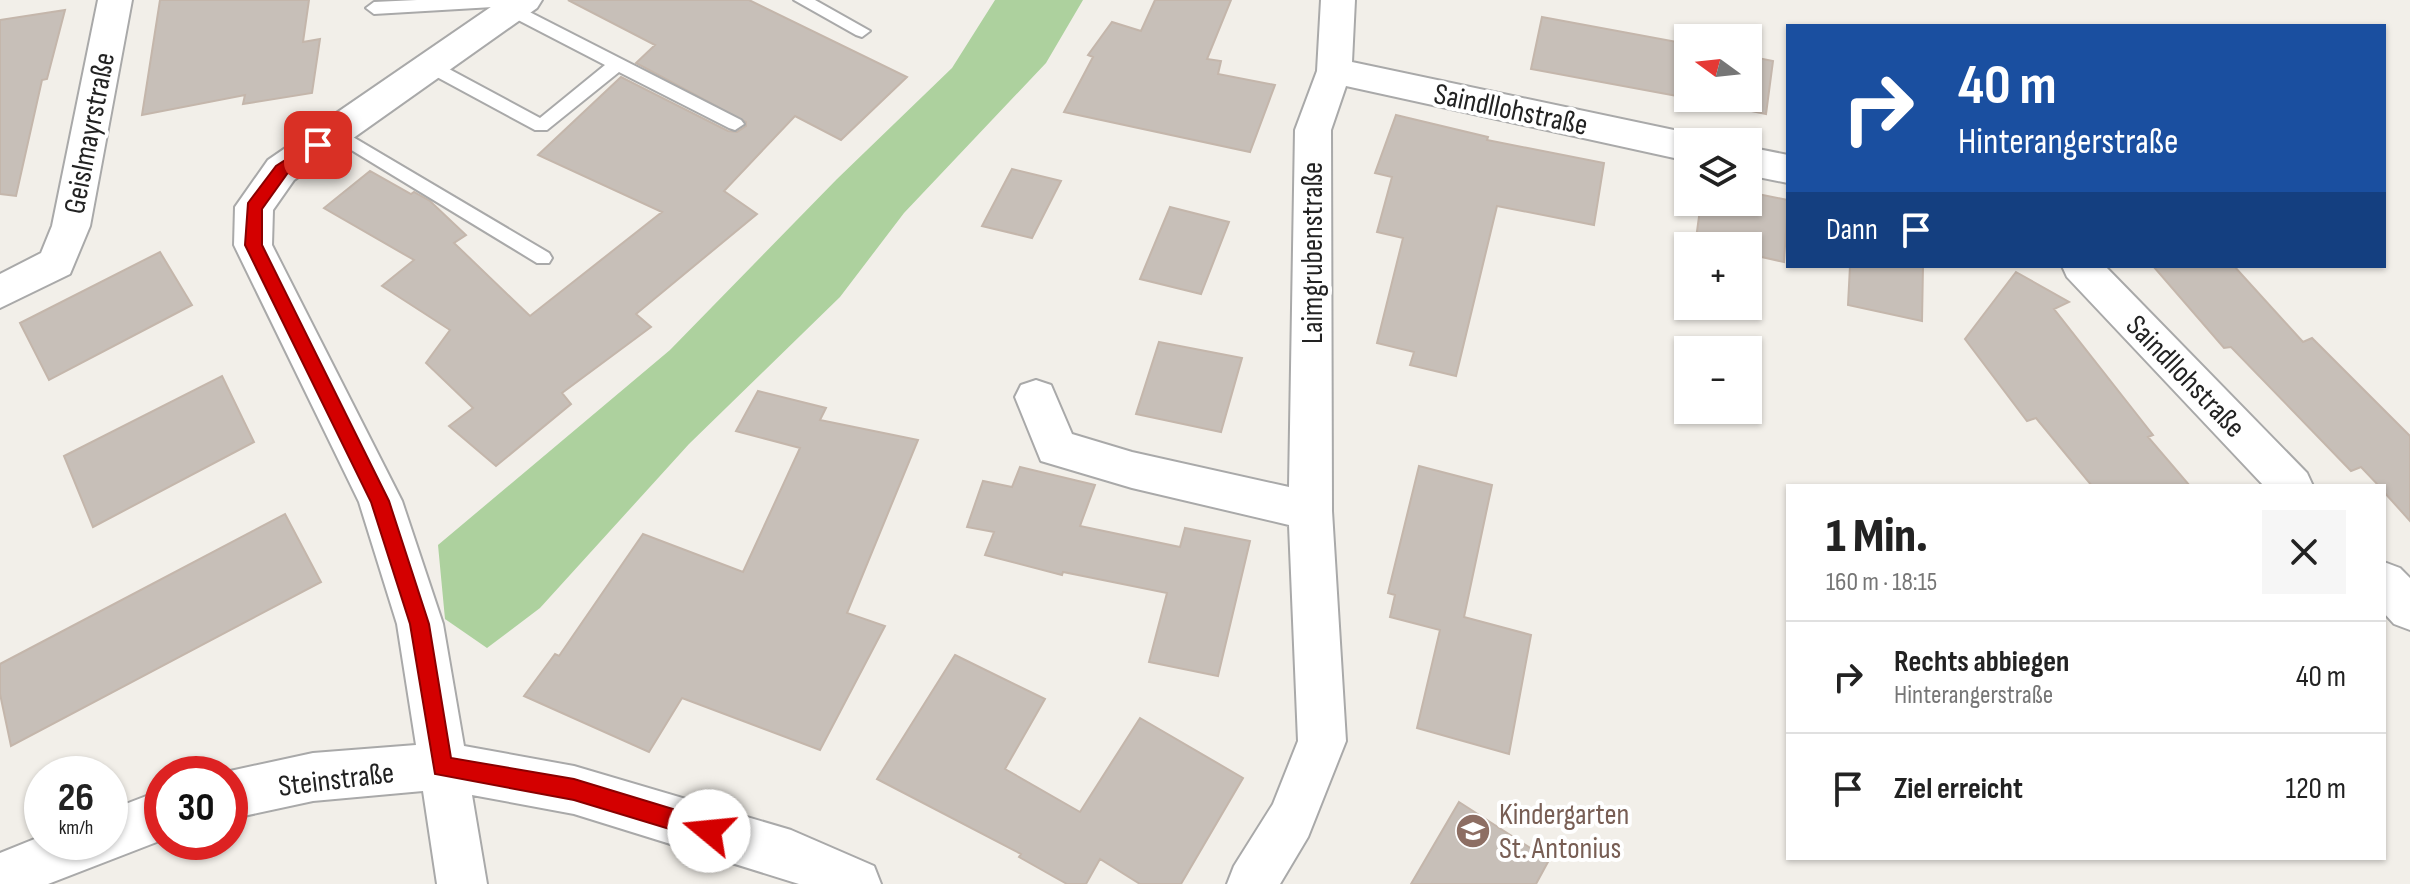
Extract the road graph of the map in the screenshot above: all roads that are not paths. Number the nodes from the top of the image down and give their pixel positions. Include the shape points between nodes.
1 (115, 0) edge
2 (802, 0) edge
3 (1338, 0) edge
4 (519, 4) edge
5 (374, 8) dead end
6 (862, 31) dead end
7 (618, 63) junction
8 (430, 66) junction
9 (1334, 71) junction
10 (735, 124) dead end
11 (336, 133) junction
12 (1674, 144) edge
13 (1762, 164) edge
14 (1786, 169) edge
15 (543, 258) dead end
16 (2083, 268) edge
17 (0, 292) edge
18 (1036, 397) dead end
19 (2290, 484) edge
20 (1310, 511) junction
21 (2386, 584) edge
22 (2410, 609) edge
23 (442, 766) junction
24 (248, 791) edge
25 (46, 860) edge
26 (0, 878) edge
27 (462, 884) edge
28 (856, 884) edge
29 (1252, 884) edge

1 - 17 street, Geislmayrstraße via 71,226 56,263
2 - 6 lane
3 - 9 street, Laimgrubenstraße
4 - 5 lane
4 - 7 lane
4 - 8 street
7 - 8 lane via 541,126
7 - 10 lane
8 - 11 street
9 - 12 street, Saindllohstraße
9 - 20 street, Laimgrubenstraße via 1313,130
11 - 15 lane
11 - 23 street via 281,170 254,207 253,245 380,501 420,624
13 - 14 street
16 - 19 street, Saindllohstraße
18 - 20 street via 1056,448
20 - 29 street, Laimgrubenstraße via 1322,741 1291,820
21 - 22 street
23 - 24 street, Steinstraße via 313,777
23 - 27 street
23 - 28 street, Steinstraße via 574,790 791,855
25 - 26 street

